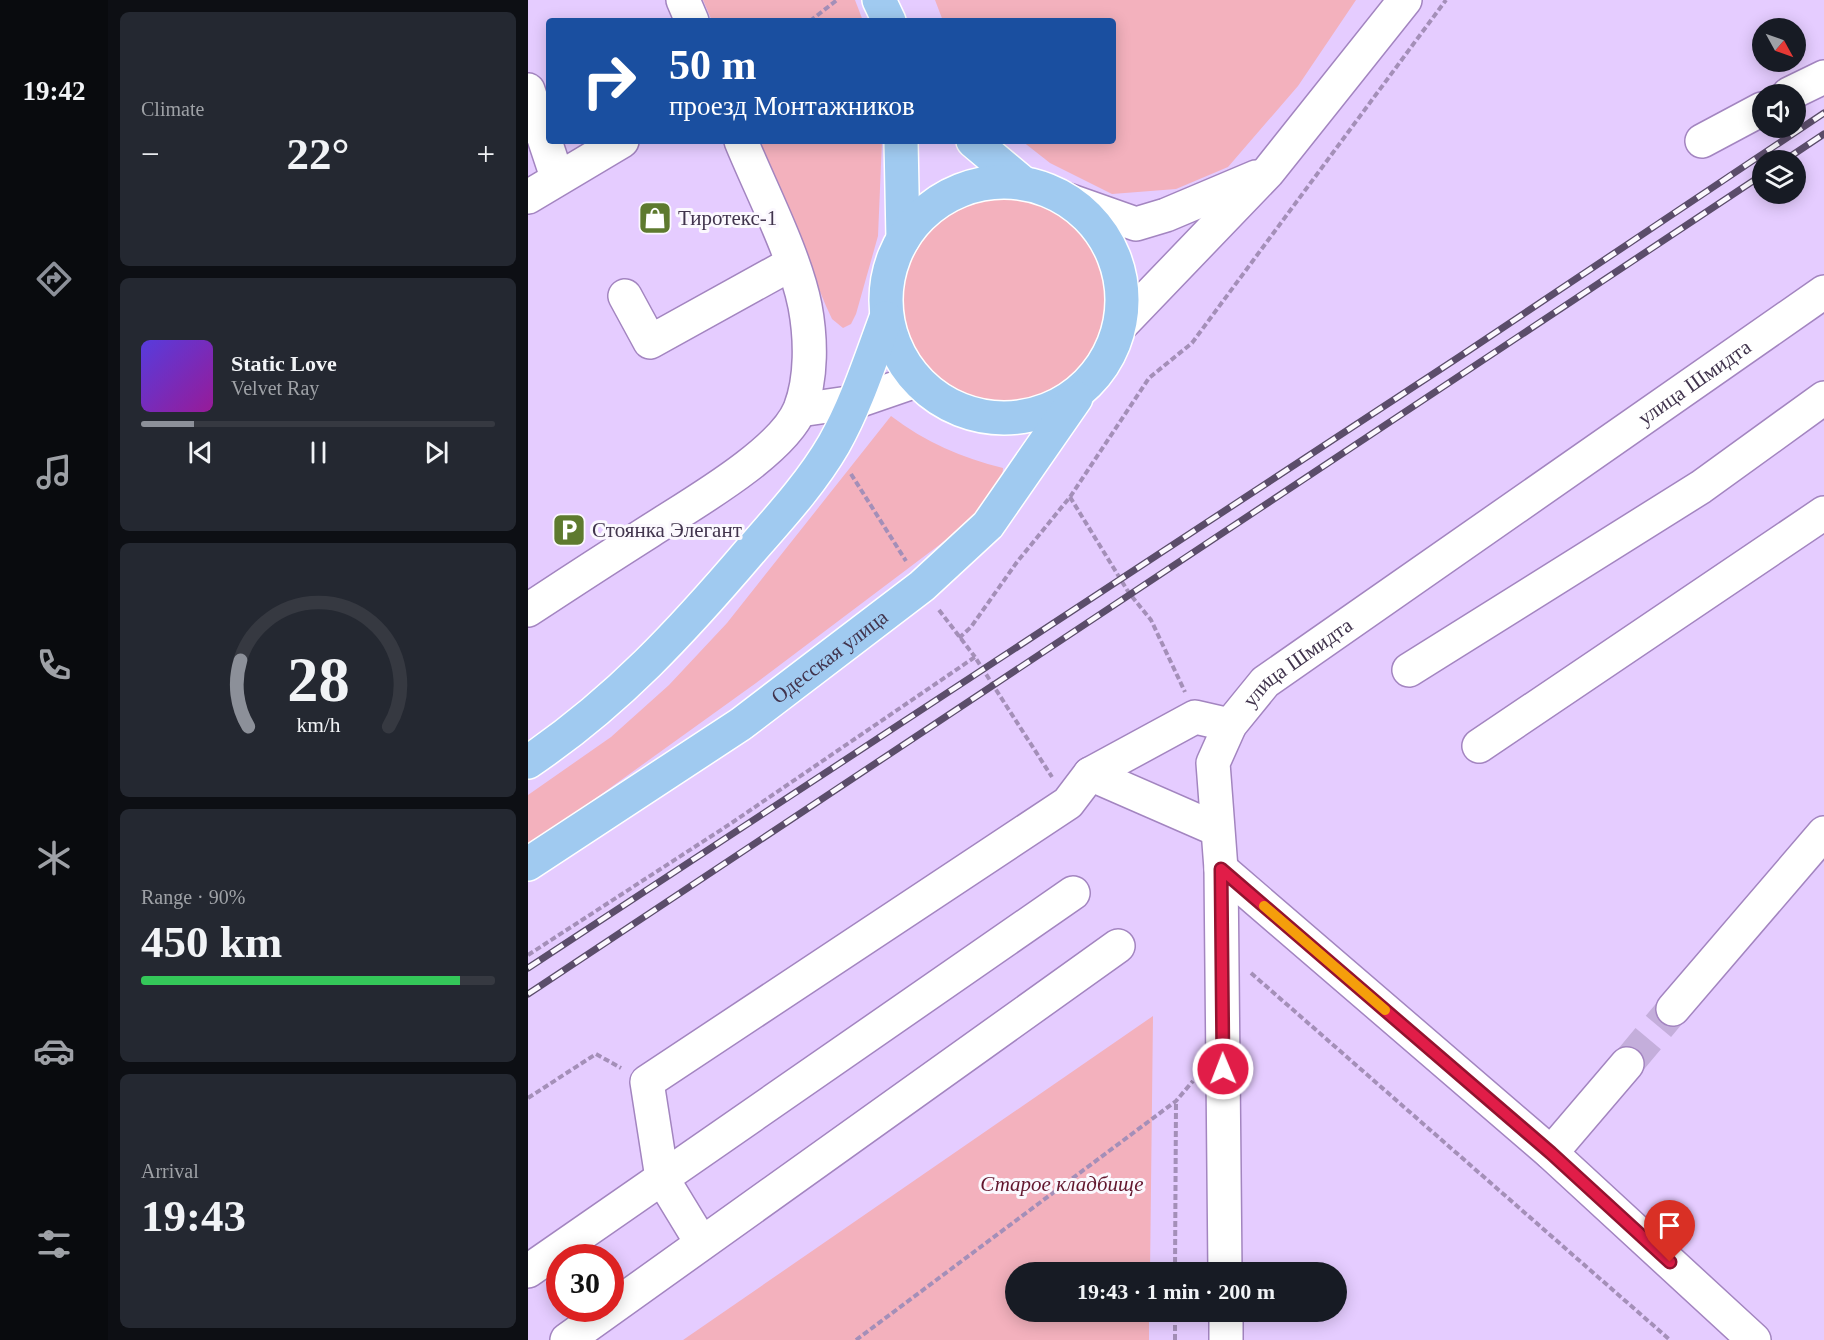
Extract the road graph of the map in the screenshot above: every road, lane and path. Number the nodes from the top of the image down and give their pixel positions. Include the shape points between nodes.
1 (683, 0) edge
2 (837, 0) edge
3 (879, 0) edge
4 (1405, 0) edge
5 (1446, 0) edge
6 (691, 18) edge
7 (814, 18) edge
8 (882, 18) edge
9 (888, 18) edge
10 (1824, 77) edge
11 (1806, 86) edge
12 (528, 90) edge
13 (1752, 114) edge
14 (1702, 141) dead end
15 (546, 142) edge
16 (547, 144) edge
17 (616, 144) edge
18 (742, 144) edge
19 (901, 144) edge
20 (977, 144) edge
21 (1269, 172) junction
22 (558, 177) junction
23 (1023, 183) junction
24 (528, 197) edge
25 (1068, 200) junction
26 (903, 239) junction
27 (791, 264) junction
28 (1824, 292) edge
29 (625, 296) dead end
30 (886, 318) junction
31 (1121, 325) junction
32 (916, 381) junction
33 (1078, 394) junction
34 (1824, 398) edge
35 (855, 402) junction
36 (800, 410) junction
37 (833, 445) junction
38 (1070, 497) junction
39 (1824, 513) edge
40 (922, 586) junction
41 (528, 610) edge
42 (959, 638) junction
43 (975, 657) junction
44 (1409, 670) dead end
45 (1195, 717) junction
46 (1230, 725) junction
47 (1479, 746) dead end
48 (528, 762) edge
49 (1090, 774) junction
50 (1068, 803) junction
51 (1216, 830) junction
52 (1824, 833) edge
53 (528, 864) edge
54 (1221, 869) junction
55 (1073, 893) dead end
56 (1118, 946) dead end
57 (1222, 947) junction
58 (528, 955) edge
59 (1673, 1009) tunnel mouth
60 (1222, 1046) junction
61 (1627, 1064) tunnel mouth
62 (647, 1082) junction
63 (528, 1098) edge
64 (1176, 1101) junction
65 (1551, 1153) junction
66 (662, 1178) junction
67 (701, 1242) junction
68 (1175, 1262) edge
69 (1225, 1262) edge
70 (528, 1271) edge
71 (1175, 1322) edge
72 (1226, 1322) edge
73 (567, 1340) edge
74 (856, 1340) edge
75 (1175, 1340) edge
76 (1226, 1340) edge
77 (1670, 1340) edge
78 (1754, 1340) edge

1 - 6 street
2 - 7 path
3 - 8 main road
3 - 9 main road
4 - 21 street
5 - 38 path via 1192,343 1149,378
10 - 11 street
12 - 15 street
13 - 14 street
16 - 22 street
17 - 22 street
18 - 27 street
19 - 26 main road
20 - 23 main road
21 - 25 street via 1136,224
21 - 31 street
22 - 24 street
23 - 25 main road
23 - 26 main road via 995,182 959,191 920,217
25 - 31 main road via 1095,223 1114,254 1123,289
26 - 30 main road via 888,277
27 - 29 street via 650,342
27 - 36 street via 805,305 810,351
28 - 46 street, улица Шмидта via 1265,682
30 - 32 main road via 897,352
30 - 35 main road
31 - 33 main road via 1106,363
32 - 33 main road via 944,404 977,417 1012,419 1047,411
32 - 35 street
33 - 40 main road, Одесская улица via 988,525
34 - 44 street via 1701,487
35 - 36 street
35 - 37 main road
36 - 41 street via 766,450 718,486
37 - 40 path
37 - 48 main road via 806,484 670,644 631,681
38 - 42 path
38 - 45 path via 1124,586 1151,620
39 - 47 street
40 - 42 path
40 - 53 main road, Одесская улица via 741,723
42 - 43 path
43 - 50 path
43 - 58 path via 730,824
45 - 46 street
45 - 49 street
46 - 51 street, улица Шмидта via 1213,763
49 - 50 street
49 - 51 street
50 - 62 street
51 - 54 street, улица Шмидта
52 - 59 street
54 - 57 street, улица Шмидта
54 - 65 street
55 - 66 street
56 - 67 street
57 - 60 street, улица Шмидта
57 - 77 path
60 - 64 path
60 - 69 street, улица Шмидта
61 - 65 street
62 - 63 path via 596,1054
62 - 66 street
64 - 68 path
64 - 74 path
65 - 78 street
66 - 67 street
66 - 70 street
67 - 73 street
71 - 75 path
72 - 76 street

